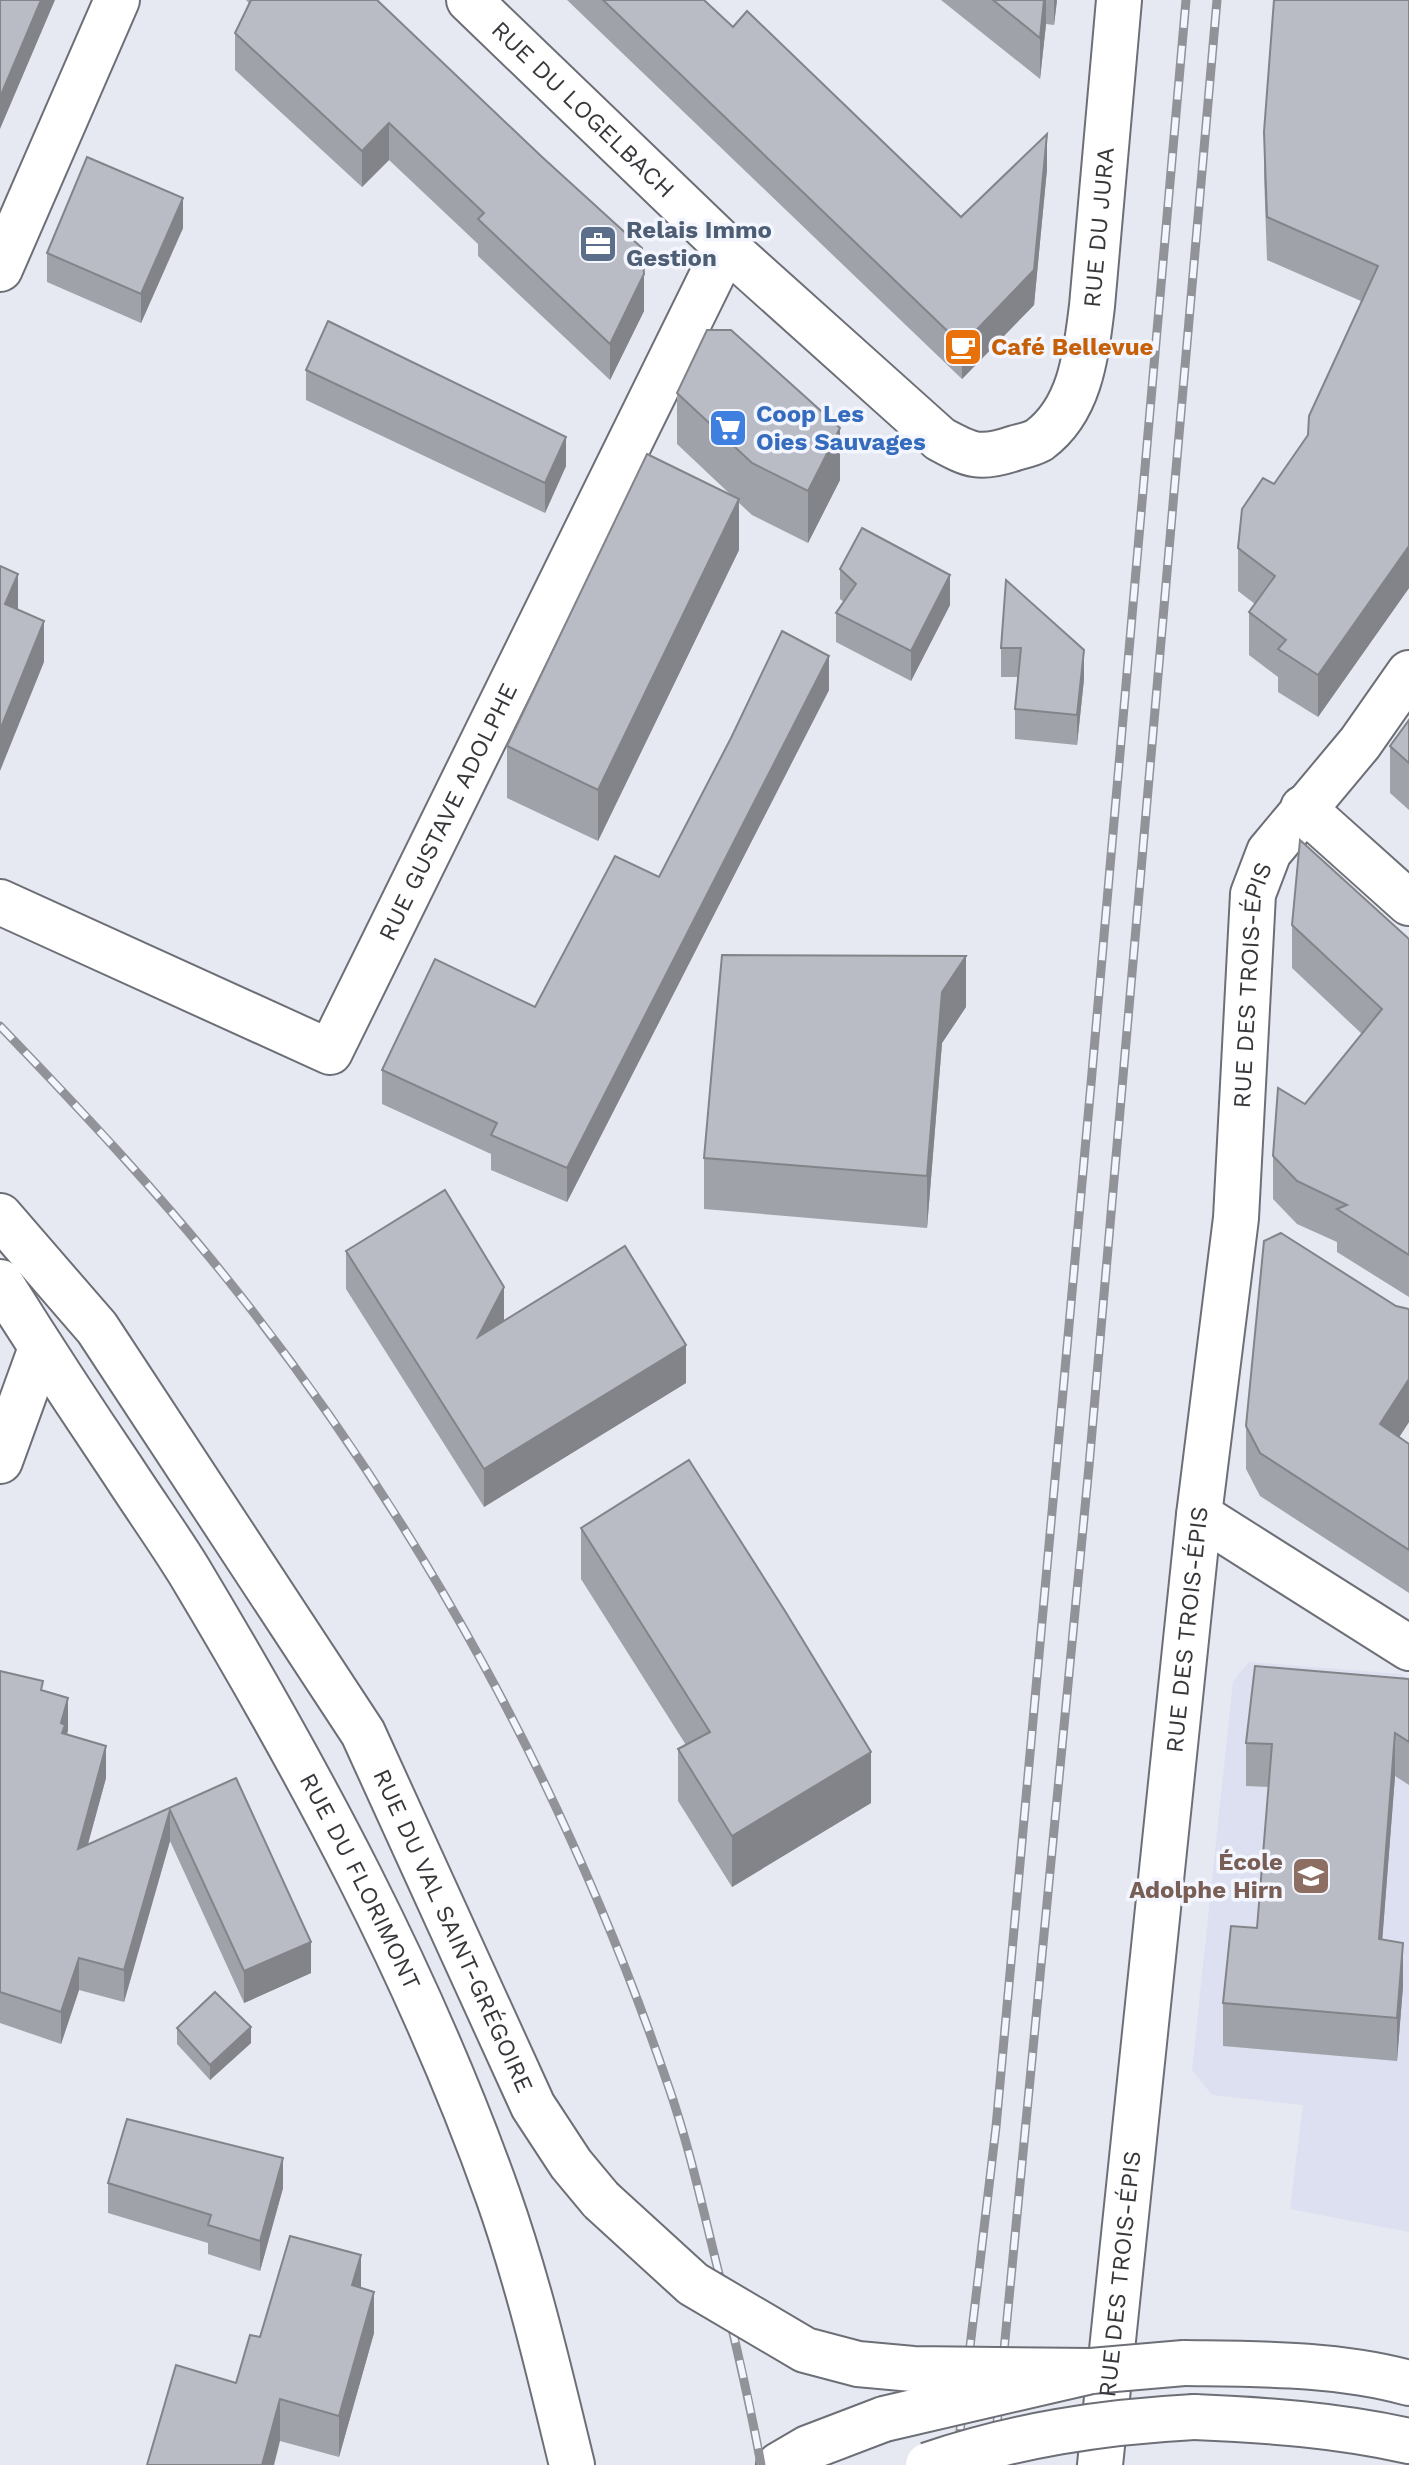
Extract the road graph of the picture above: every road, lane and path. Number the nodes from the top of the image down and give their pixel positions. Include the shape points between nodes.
1 (117, 0) edge
2 (469, 0) edge
3 (1119, 0) edge
4 (726, 247) junction
5 (0, 269) edge
6 (1037, 441) joint
7 (1409, 673) edge
8 (1303, 808) junction
9 (0, 902) edge
10 (1409, 903) edge
11 (0, 1216) edge
12 (1236, 1218) junction
13 (1276, 1243) edge
14 (0, 1282) edge
15 (41, 1348) junction
16 (0, 1461) edge
17 (1199, 1515) junction
18 (1409, 1648) edge
19 (1091, 2371) junction
20 (1409, 2383) edge
21 (1409, 2441) edge
22 (572, 2465) edge
23 (779, 2465) edge
24 (928, 2465) edge
25 (1100, 2465) edge

1 - 5 street
2 - 4 street, RUE DU LOGELBACH
3 - 6 street, RUE DU JURA via 1086,355 1061,417
4 - 6 street, RUE DU LOGELBACH via 940,439 968,455 995,455
4 - 9 street, RUE GUSTAVE ADOLPHE via 330,1052
7 - 8 street, RUE DES TROIS-ÉPIS via 1360,743
8 - 10 street
8 - 12 street, RUE DES TROIS-ÉPIS via 1269,852 1253,894
11 - 19 street, RUE DU VAL SAINT-GRÉGOIRE, bridge via 97,1328 363,1733 533,2106 601,2200 693,2284 805,2350 858,2364 913,2369
12 - 13 street
12 - 17 street, RUE DES TROIS-ÉPIS
14 - 15 street
15 - 16 street
15 - 22 street, RUE DU FLORIMONT via 187,1568 316,1791 412,1983 499,2198
17 - 18 street
17 - 25 street, RUE DES TROIS-ÉPIS
19 - 20 street, bridge via 1184,2363 1276,2364
19 - 23 street, bridge via 884,2419
21 - 24 street, bridge via 1355,2429 1194,2417 1095,2424

